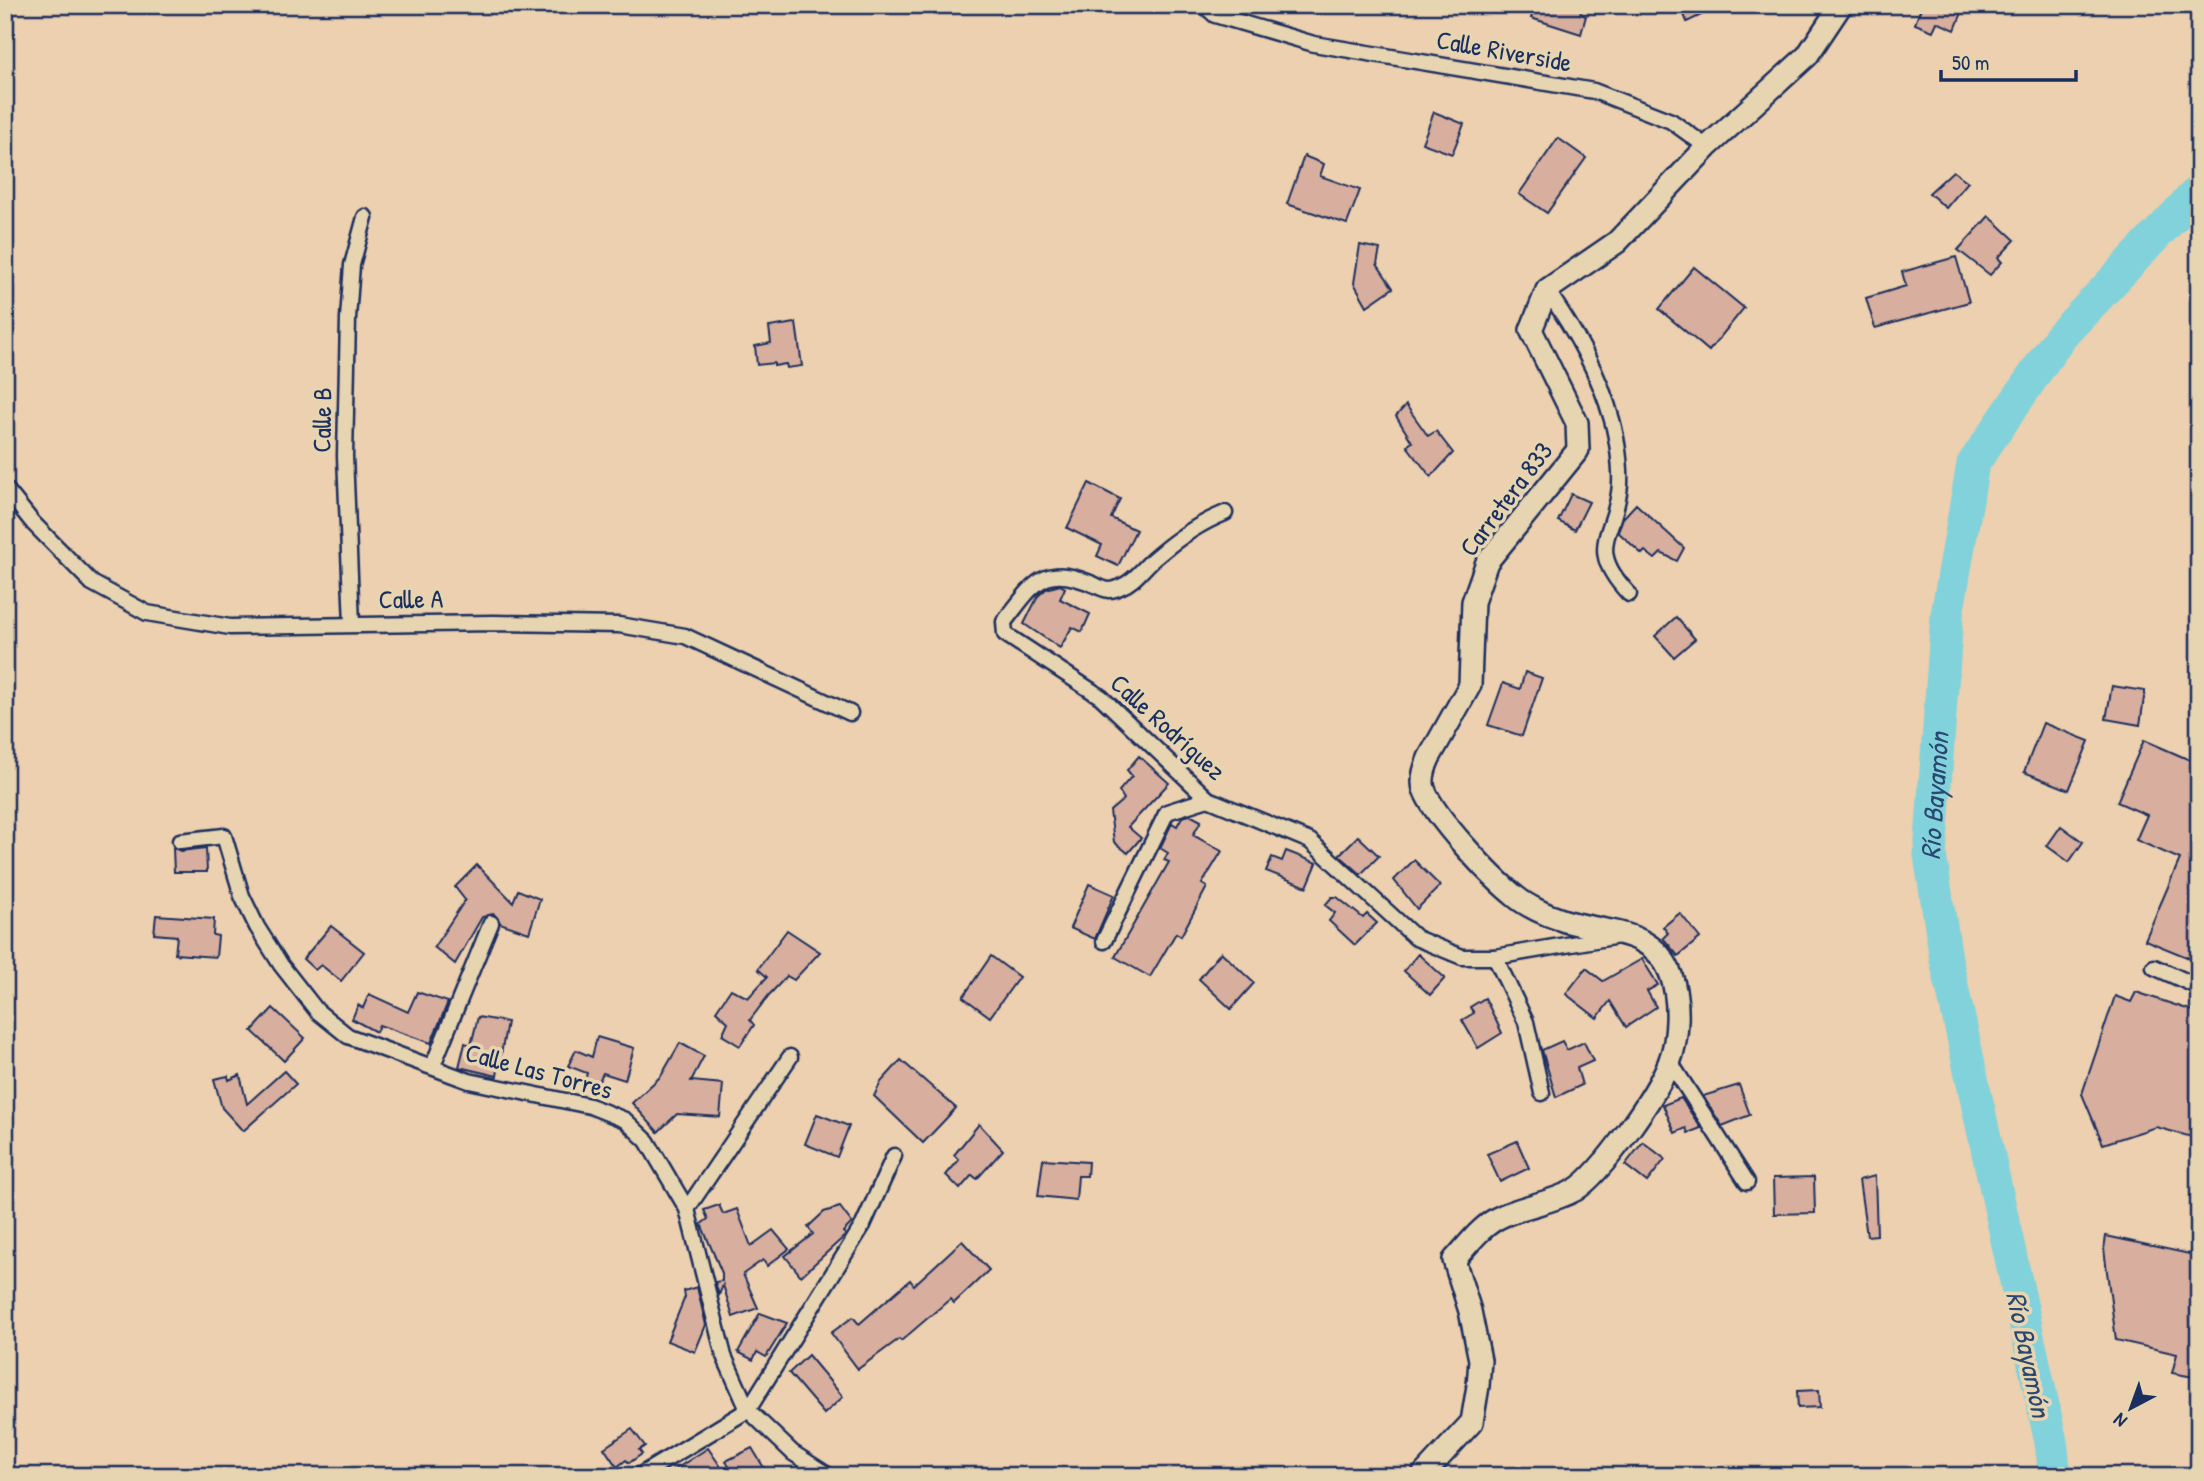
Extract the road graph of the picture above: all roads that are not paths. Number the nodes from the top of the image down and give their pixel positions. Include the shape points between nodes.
1 (1204, 5) edge
2 (1841, 5) edge
3 (1707, 146) junction
4 (365, 217) dead end
5 (1547, 290) junction
6 (5, 488) edge
7 (1225, 513) dead end
8 (1629, 594) dead end
9 (352, 624) junction
10 (850, 713) dead end
11 (1208, 799) junction
12 (180, 841) dead end
13 (491, 923) dead end
14 (1630, 934) junction
15 (1104, 940) dead end
16 (1494, 957) junction
17 (2154, 967) dead end
18 (2199, 987) edge
19 (790, 1057) dead end
20 (1670, 1062) junction
21 (433, 1065) junction
22 (1542, 1093) dead end
23 (894, 1156) dead end
24 (1747, 1182) dead end
25 (687, 1209) junction
26 (748, 1410) junction
27 (805, 1461) junction
28 (639, 1476) edge
29 (800, 1476) edge
30 (829, 1476) edge
31 (1422, 1476) edge

1 - 3 street, Calle Riverside via 1215,15 1314,44 1594,91 1671,121
2 - 3 street via 1807,56
3 - 5 street via 1616,242
4 - 9 street, Calle B via 352,265 348,318 345,456
5 - 8 street via 1580,340 1612,421 1620,485 1604,548 1611,574
5 - 14 street, Carretera 833 via 1531,330 1577,423 1578,450 1488,562 1473,603 1469,685 1424,769 1423,788 1453,832 1517,898 1559,920
6 - 9 street, Calle A via 92,583 147,613 230,627
7 - 11 street, Calle Rodríguez via 1180,537 1121,587 1108,591 1060,573 1045,578 1004,622 1004,634 1101,697
9 - 10 street, Calle A via 619,625 685,636
11 - 15 street via 1167,812
11 - 16 street, Calle Rodríguez via 1310,841 1416,938 1462,957
12 - 21 street, Calle Las Torres via 224,836 242,896 257,927 317,1011 348,1036
13 - 21 street
14 - 16 street, Calle Rodríguez
14 - 20 street, Carretera 833 via 1654,947 1671,974 1678,1014
16 - 22 street via 1526,1022
17 - 18 street
19 - 25 street
20 - 24 street
20 - 31 street, Carretera 833 via 1641,1113 1577,1189 1497,1219 1454,1260 1480,1360 1478,1386 1472,1422
21 - 25 street, Calle Las Torres via 469,1081 590,1106 625,1120 647,1141
23 - 26 street via 863,1225
25 - 26 street, Calle Las Torres via 724,1356
26 - 27 street, Calle Las Torres
26 - 28 street
27 - 29 lane
27 - 30 street, Calle Las Torres

